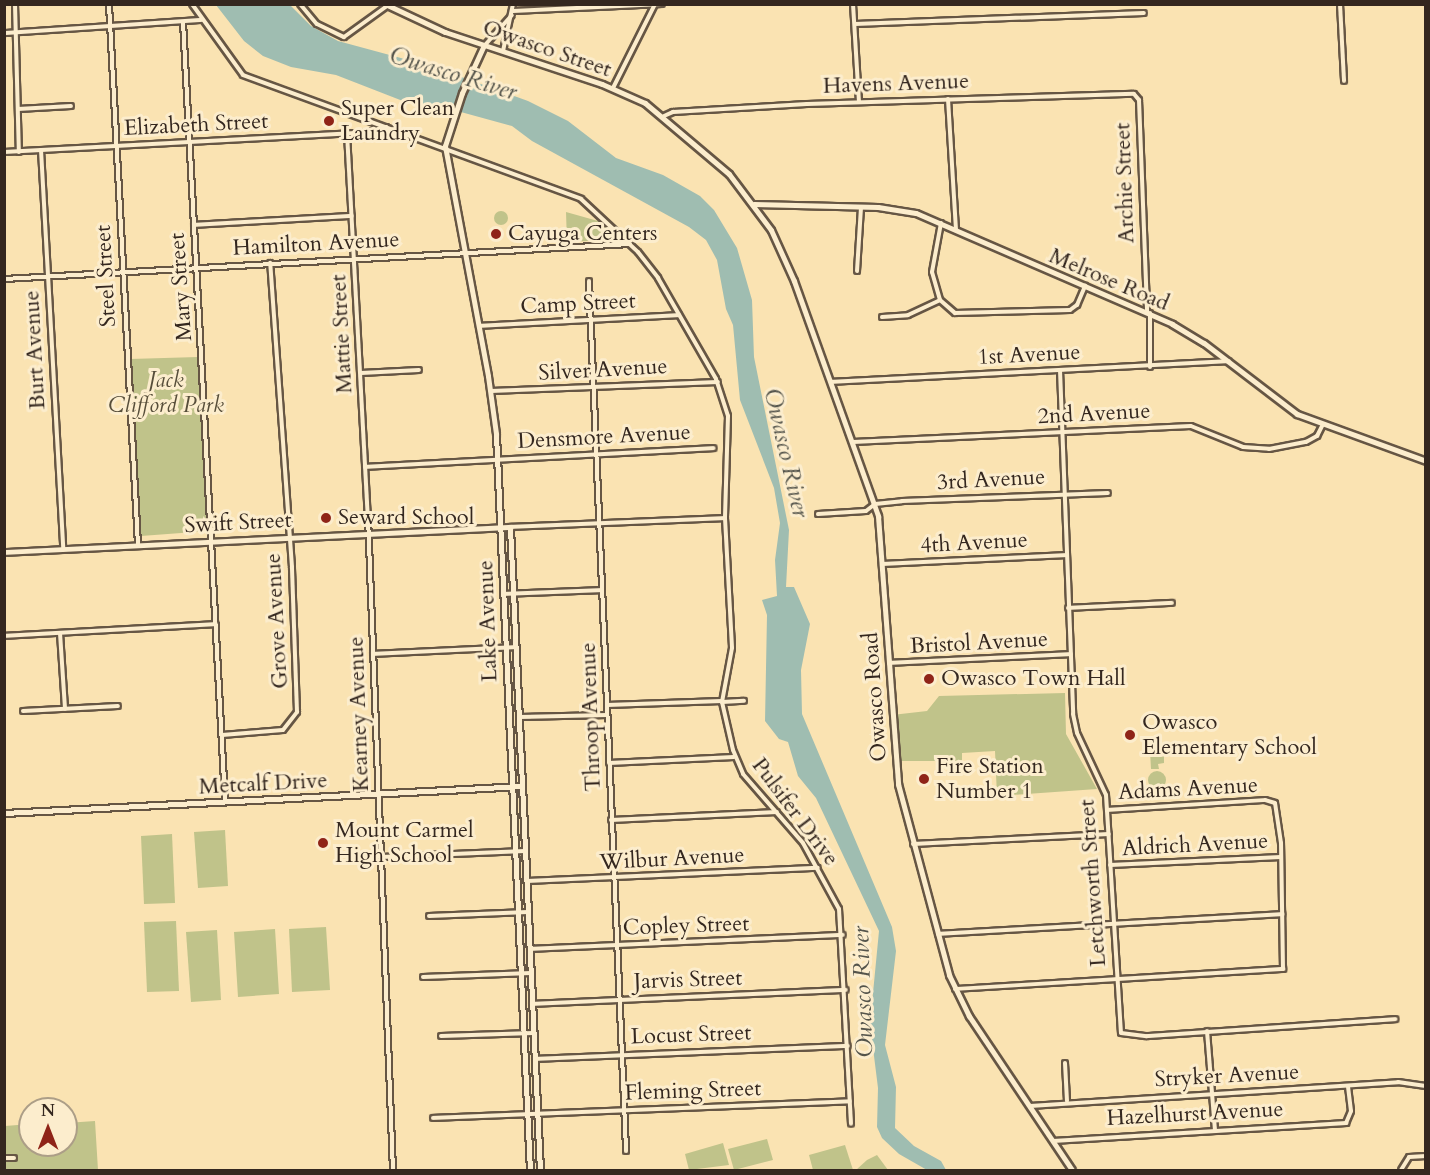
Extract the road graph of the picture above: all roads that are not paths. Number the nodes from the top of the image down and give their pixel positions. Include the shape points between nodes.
1 (15, 4) edge
2 (109, 4) edge
3 (192, 4) edge
4 (300, 4) edge
5 (513, 4) edge
6 (662, 4) edge
7 (854, 4) edge
8 (1340, 4) edge
9 (386, 5) edge
10 (655, 5) edge
11 (513, 13) junction
12 (1144, 13) dead end
13 (202, 20) junction
14 (183, 22) junction
15 (855, 24) junction
16 (110, 26) junction
17 (16, 32) junction
18 (4, 33) edge
19 (484, 45) junction
20 (503, 51) junction
21 (1344, 81) dead end
22 (613, 88) junction
23 (1131, 93) joint
24 (948, 99) junction
25 (859, 102) junction
26 (71, 106) dead end
27 (18, 109) junction
28 (664, 116) junction
29 (388, 126) junction
30 (347, 133) junction
31 (189, 142) junction
32 (116, 146) junction
33 (446, 146) junction
34 (41, 150) junction
35 (4, 152) edge
36 (19, 152) junction
37 (754, 204) junction
38 (861, 206) junction
39 (351, 216) junction
40 (941, 223) junction
41 (194, 225) junction
42 (956, 230) junction
43 (630, 244) junction
44 (465, 254) junction
45 (354, 259) junction
46 (270, 263) junction
47 (196, 267) junction
48 (858, 271) dead end
49 (123, 272) junction
50 (48, 276) junction
51 (4, 279) edge
52 (589, 281) dead end
53 (1085, 286) junction
54 (940, 300) junction
55 (1148, 313) junction
56 (679, 315) junction
57 (882, 317) dead end
58 (590, 319) junction
59 (479, 326) junction
60 (1228, 361) junction
61 (1150, 367) junction
62 (419, 370) dead end
63 (1060, 370) junction
64 (361, 373) junction
65 (718, 382) junction
66 (831, 382) junction
67 (592, 386) junction
68 (491, 391) junction
69 (1323, 424) junction
70 (1062, 432) junction
71 (853, 442) junction
72 (713, 448) dead end
73 (596, 454) junction
74 (497, 459) junction
75 (1425, 461) edge
76 (365, 467) junction
77 (1108, 493) dead end
78 (1064, 494) junction
79 (875, 504) junction
80 (818, 514) dead end
81 (725, 518) junction
82 (599, 522) junction
83 (500, 527) junction
84 (510, 527) junction
85 (368, 533) junction
86 (289, 537) junction
87 (212, 541) junction
88 (138, 545) junction
89 (63, 549) junction
90 (4, 552) edge
91 (1066, 555) junction
92 (884, 564) junction
93 (602, 590) junction
94 (503, 594) junction
95 (514, 594) junction
96 (1172, 603) dead end
97 (1068, 608) junction
98 (216, 624) junction
99 (60, 633) junction
100 (4, 636) edge
101 (506, 647) junction
102 (516, 647) junction
103 (373, 654) junction
104 (1071, 654) junction
105 (889, 663) junction
106 (744, 700) dead end
107 (722, 701) junction
108 (607, 705) junction
109 (117, 706) dead end
110 (65, 709) junction
111 (22, 711) dead end
112 (607, 715) junction
113 (519, 717) junction
114 (222, 735) junction
115 (735, 757) junction
116 (609, 763) junction
117 (522, 786) junction
118 (512, 788) junction
119 (378, 794) junction
120 (1271, 801) joint
121 (225, 802) junction
122 (1108, 810) junction
123 (777, 812) junction
124 (4, 813) edge
125 (611, 820) junction
126 (1108, 834) junction
127 (912, 844) junction
128 (514, 851) junction
129 (525, 851) junction
130 (381, 858) junction
131 (1281, 858) junction
132 (1110, 865) junction
133 (818, 868) junction
134 (614, 878) junction
135 (526, 881) junction
136 (517, 912) junction
137 (528, 912) junction
138 (1282, 914) junction
139 (429, 916) dead end
140 (1113, 923) junction
141 (937, 934) junction
142 (843, 935) junction
143 (617, 945) junction
144 (530, 949) junction
145 (520, 972) junction
146 (531, 973) junction
147 (423, 976) dead end
148 (1116, 980) junction
149 (954, 989) junction
150 (846, 990) junction
151 (620, 1000) junction
152 (532, 1004) junction
153 (1395, 1018) dead end
154 (1207, 1030) junction
155 (522, 1033) junction
156 (533, 1033) junction
157 (441, 1036) dead end
158 (848, 1046) junction
159 (622, 1054) junction
160 (535, 1059) junction
161 (1065, 1064) dead end
162 (1348, 1086) junction
163 (1425, 1086) edge
164 (1213, 1093) junction
165 (850, 1101) junction
166 (1067, 1101) junction
167 (1030, 1106) junction
168 (624, 1110) junction
169 (525, 1114) junction
170 (537, 1114) junction
171 (433, 1118) dead end
172 (851, 1124) dead end
173 (1215, 1130) junction
174 (1053, 1141) junction
175 (626, 1151) dead end
176 (1425, 1156) edge
177 (4, 1158) edge
178 (14, 1158) dead end
179 (393, 1170) edge
180 (530, 1170) edge
181 (540, 1170) edge
182 (1072, 1170) edge
183 (1401, 1170) edge

1 - 17 street
2 - 16 street, Steel Street
3 - 13 street, Pulsifer Drive
4 - 9 street via 315,22 347,36
5 - 11 street
6 - 10 street
7 - 15 street
8 - 21 street
9 - 19 main road, Owasco Street
10 - 11 street
10 - 22 street
11 - 19 street
11 - 20 street
12 - 15 street
13 - 14 street
13 - 29 street, Pulsifer Drive via 243,75
14 - 16 street
14 - 31 street, Mary Street
15 - 25 street
16 - 17 street
16 - 32 street, Steel Street
17 - 18 street
17 - 27 street
19 - 20 main road, Owasco Street
19 - 33 main road, Lake Avenue via 451,123
20 - 22 main road, Owasco Street
22 - 28 main road, Owasco Street
23 - 24 street, Havens Avenue
23 - 55 street, Archie Street via 1139,100
24 - 25 street, Havens Avenue
24 - 42 street
25 - 28 street, Havens Avenue via 673,112
26 - 27 street
27 - 36 street
28 - 37 main road, Owasco Street via 716,161
29 - 30 street, Elizabeth Street
29 - 33 street, Pulsifer Drive
30 - 31 street, Elizabeth Street
30 - 39 street, Mattie Street
31 - 32 street, Elizabeth Street
31 - 41 street, Mary Street
32 - 34 street, Elizabeth Street
32 - 49 street, Steel Street
33 - 43 street, Pulsifer Drive via 581,199
33 - 44 main road, Lake Avenue
34 - 36 street, Elizabeth Street
34 - 50 street, Burt Avenue
35 - 36 street, Elizabeth Street
37 - 38 main road, Melrose Road
37 - 66 main road, Owasco Road via 785,258
38 - 40 main road, Melrose Road via 909,211
38 - 48 street
39 - 41 street
39 - 45 street, Mattie Street
40 - 42 main road, Melrose Road
40 - 54 street via 931,267
41 - 47 street, Mary Street
42 - 53 main road, Melrose Road
43 - 44 street, Hamilton Avenue
43 - 56 street, Pulsifer Drive via 651,267
44 - 45 street, Hamilton Avenue
44 - 59 main road, Lake Avenue
45 - 46 street, Hamilton Avenue
45 - 64 street, Mattie Street
46 - 47 street, Hamilton Avenue
46 - 86 street, Grove Avenue
47 - 49 street, Hamilton Avenue
47 - 87 street, Mary Street
49 - 50 street, Hamilton Avenue
49 - 88 street, Steel Street
50 - 51 street, Hamilton Avenue
50 - 89 street, Burt Avenue
52 - 58 street, Throop Avenue
53 - 54 street via 1076,307 1057,311 964,315 948,309
53 - 55 main road, Melrose Road
54 - 57 street via 917,312
55 - 60 main road, Melrose Road via 1193,335
55 - 61 street, Archie Street
56 - 58 street, Camp Street
56 - 65 street, Pulsifer Drive
58 - 59 street, Camp Street
58 - 67 street, Throop Avenue
59 - 68 main road, Lake Avenue
60 - 61 street, 1st Avenue
60 - 69 main road, Melrose Road via 1292,411
61 - 63 street, 1st Avenue
62 - 64 street
63 - 66 street, 1st Avenue
63 - 70 street, Letchworth Street
64 - 76 street, Mattie Street
65 - 67 street, Silver Avenue
65 - 81 street, Pulsifer Drive via 728,417
66 - 71 main road, Owasco Road
67 - 68 street, Silver Avenue
67 - 73 street, Throop Avenue
68 - 74 main road, Lake Avenue
69 - 70 street, 2nd Avenue via 1317,436 1306,442 1261,450 1234,444 1196,426
69 - 75 main road, Melrose Road
70 - 71 street, 2nd Avenue
70 - 78 street, Letchworth Street
71 - 79 main road, Owasco Road
72 - 73 street, Densmore Avenue
73 - 74 street, Densmore Avenue
73 - 82 street, Throop Avenue
74 - 76 street, Densmore Avenue
74 - 83 main road, Lake Avenue
76 - 85 street, Mattie Street
77 - 78 street, 3rd Avenue
78 - 79 street, 3rd Avenue
78 - 91 street, Letchworth Street
79 - 80 street via 870,510
79 - 92 main road, Owasco Road
81 - 82 street, Swift Street
81 - 107 street, Pulsifer Drive via 732,648
82 - 84 street, Swift Street
82 - 93 street, Throop Avenue
83 - 84 main road, Swift Street
83 - 85 main road, Swift Street
83 - 94 main road, Lake Avenue
84 - 95 main road, Lake Avenue
85 - 86 main road, Swift Street
85 - 103 street, Kearney Avenue
86 - 87 main road, Swift Street
86 - 114 street, Grove Avenue via 296,718 283,730
87 - 88 main road, Swift Street
87 - 98 street, Mary Street
88 - 89 main road, Swift Street
89 - 90 main road, Swift Street
91 - 92 street, 4th Avenue
91 - 97 street, Letchworth Street
92 - 105 main road, Owasco Road
93 - 95 street
93 - 108 street, Throop Avenue
94 - 95 street
94 - 101 main road, Lake Avenue
95 - 102 main road, Lake Avenue
96 - 97 street
97 - 104 street, Letchworth Street
98 - 99 street
98 - 114 street, Mary Street
99 - 100 street
99 - 110 street
101 - 102 street
101 - 103 street
101 - 118 main road, Lake Avenue
102 - 113 main road, Lake Avenue
103 - 119 street, Kearney Avenue
104 - 105 street, Bristol Avenue
104 - 122 street, Letchworth Street via 1075,725 1102,781
105 - 127 main road, Owasco Road via 896,767
106 - 107 street
107 - 108 street
107 - 115 street, Pulsifer Drive
108 - 112 street, Throop Avenue
109 - 110 street
110 - 111 street
112 - 113 street
112 - 116 street, Throop Avenue
113 - 117 main road, Lake Avenue
114 - 121 street, Mary Street
115 - 116 street
115 - 123 street, Pulsifer Drive via 749,782
116 - 125 street, Throop Avenue
117 - 118 main road, Metcalf Drive
117 - 129 main road, Lake Avenue
118 - 119 main road, Metcalf Drive
118 - 128 main road, Lake Avenue
119 - 121 main road, Metcalf Drive
119 - 130 street, Kearney Avenue
120 - 122 street, Adams Avenue
120 - 131 street, Aldrich Avenue via 1278,810
121 - 124 main road, Metcalf Drive
122 - 126 street, Letchworth Street
123 - 125 street
123 - 133 street, Pulsifer Drive
125 - 134 street, Throop Avenue
126 - 127 street, Adams Avenue
126 - 132 street, Letchworth Street
127 - 141 main road, Owasco Road
128 - 129 street
128 - 130 street
128 - 136 main road, Lake Avenue
129 - 135 main road, Lake Avenue
130 - 179 street, Kearney Avenue
131 - 132 street, Aldrich Avenue
131 - 138 street, Aldrich Avenue
132 - 140 street, Letchworth Street
133 - 134 street, Wilbur Avenue
133 - 142 street, Pulsifer Drive via 839,909
134 - 135 street, Wilbur Avenue
134 - 143 street, Throop Avenue
135 - 137 main road, Lake Avenue
136 - 137 street
136 - 139 street
136 - 145 main road, Lake Avenue
137 - 144 main road, Lake Avenue
138 - 140 street
138 - 148 street, Aldrich Avenue via 1285,965 1280,972
140 - 141 street
140 - 148 street, Letchworth Street
141 - 149 main road, Owasco Road
142 - 143 street, Copley Street
142 - 150 street, Pulsifer Drive
143 - 144 street, Copley Street
143 - 151 street, Throop Avenue
144 - 146 main road, Lake Avenue
145 - 146 street
145 - 147 street
145 - 155 main road, Lake Avenue
146 - 152 main road, Lake Avenue
148 - 149 street
148 - 154 street, Letchworth Street via 1124,1035
149 - 167 main road, Owasco Road
150 - 151 street, Jarvis Street
150 - 158 street, Pulsifer Drive
151 - 152 street, Jarvis Street
151 - 159 street, Throop Avenue
152 - 156 main road, Lake Avenue
153 - 154 street
154 - 164 street
155 - 156 street
155 - 157 street
155 - 169 main road, Lake Avenue
156 - 160 main road, Lake Avenue
158 - 159 street, Locust Street
158 - 165 street, Pulsifer Drive
159 - 160 street, Locust Street
159 - 168 street, Throop Avenue
160 - 170 main road, Lake Avenue
161 - 166 street
162 - 163 street, Stryker Avenue via 1398,1082
162 - 164 street, Stryker Avenue
162 - 173 street, Hazelhurst Avenue via 1350,1116 1346,1123
164 - 166 street, Stryker Avenue
164 - 173 street
165 - 168 street, Fleming Street
165 - 172 street, Pulsifer Drive
166 - 167 street, Stryker Avenue
167 - 174 main road, Owasco Road
168 - 170 street, Fleming Street
168 - 175 street, Throop Avenue
169 - 170 street, Fleming Street
169 - 171 street, Fleming Street
169 - 180 main road, Lake Avenue
170 - 181 main road, Lake Avenue
173 - 174 street, Hazelhurst Avenue
174 - 182 main road, Owasco Road
176 - 183 street via 1409,1157
177 - 178 street

